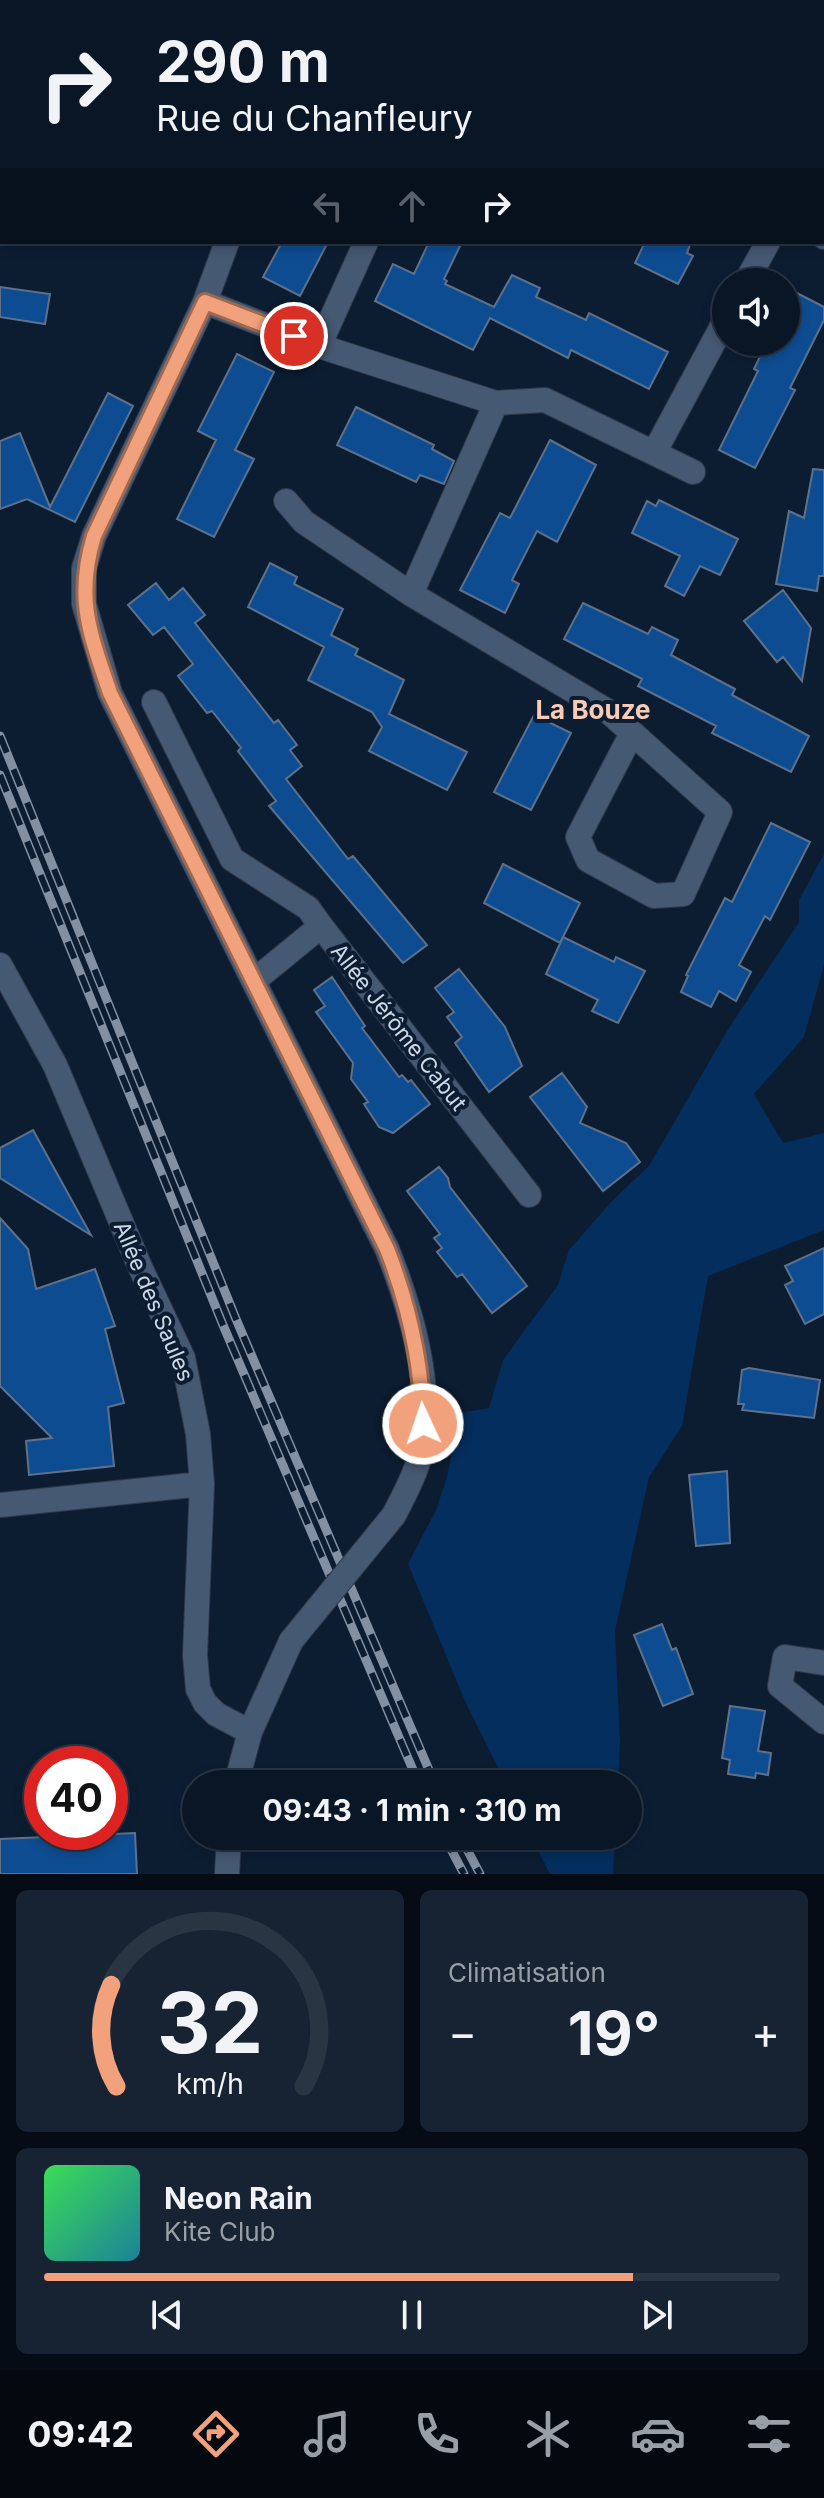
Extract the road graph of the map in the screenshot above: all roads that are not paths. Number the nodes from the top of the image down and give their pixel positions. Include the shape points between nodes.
1 (226, 244) edge
2 (365, 244) edge
3 (767, 244) edge
4 (754, 268) edge
5 (205, 302) junction
6 (712, 345) edge
7 (319, 346) junction
8 (496, 403) junction
9 (654, 453) junction
10 (693, 472) dead end
11 (286, 501) dead end
12 (411, 594) junction
13 (154, 702) dead end
14 (632, 733) junction
15 (321, 926) junction
16 (0, 965) edge
17 (255, 980) junction
18 (529, 1195) dead end
19 (202, 1484) junction
20 (0, 1505) edge
21 (824, 1663) edge
22 (824, 1722) edge
23 (250, 1732) junction
24 (240, 1770) edge
25 (228, 1850) edge
26 (227, 1874) edge

1 - 5 street
2 - 7 street
3 - 4 street
5 - 7 street
5 - 17 street via 94,536 84,568 84,604 110,693
6 - 9 street
7 - 8 street
8 - 9 street via 545,400
8 - 12 street
9 - 10 street
11 - 12 street via 304,522
12 - 14 street via 609,712
13 - 15 street via 232,859 308,908
14 - 14 street via 578,837 588,860 654,896 683,894 720,812
15 - 17 street, Allée Jérôme Cabut
15 - 18 street, Allée Jérôme Cabut
16 - 19 street, Allée des Saules via 55,1065 183,1358
17 - 23 street, bridge via 387,1249 413,1324 423,1424 419,1458 394,1515 291,1641
19 - 20 street
19 - 23 street, Allée des Saules via 198,1689 216,1714
21 - 22 street via 785,1657 780,1686
23 - 24 street
25 - 26 street

